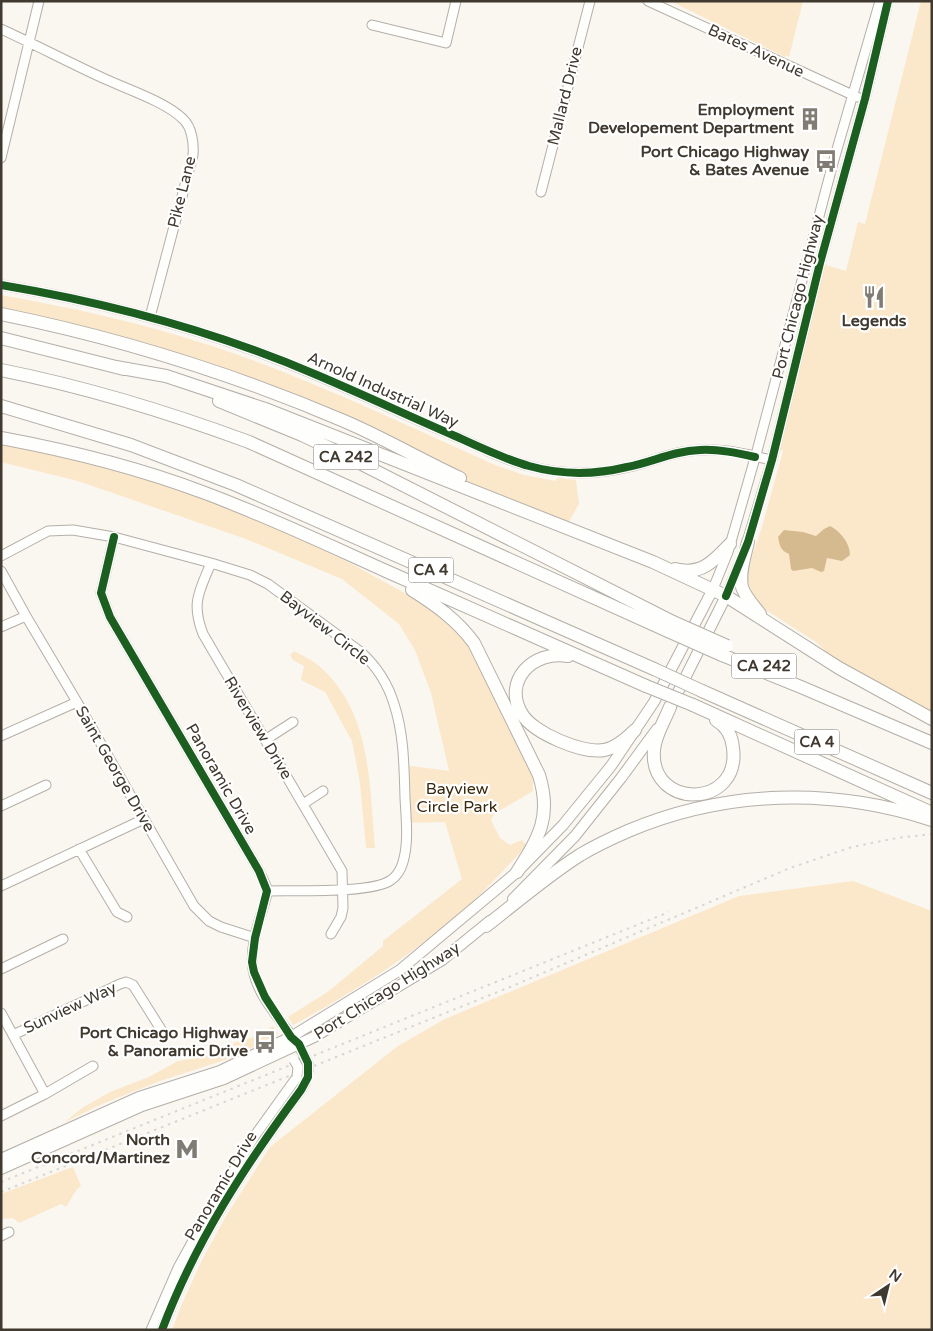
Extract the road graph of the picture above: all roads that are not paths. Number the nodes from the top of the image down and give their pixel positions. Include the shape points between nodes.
1 (39, 1) edge
2 (456, 1) edge
3 (590, 1) edge
4 (648, 1) edge
5 (880, 1) edge
6 (888, 1) edge
7 (662, 4) edge
8 (372, 25) dead end
9 (1, 29) edge
10 (29, 42) junction
11 (852, 95) junction
12 (864, 99) junction
13 (1, 158) edge
14 (541, 192) dead end
15 (1, 284) edge
16 (1, 314) edge
17 (150, 317) junction
18 (1, 338) edge
19 (116, 367) junction
20 (1, 370) edge
21 (1, 406) edge
22 (1, 414) edge
23 (50, 421) junction
24 (1, 438) edge
25 (755, 457) junction
26 (772, 460) junction
27 (552, 522) junction
28 (114, 537) junction
29 (748, 542) junction
30 (324, 543) junction
31 (730, 544) junction
32 (1, 556) edge
33 (652, 562) junction
34 (211, 563) junction
35 (1, 571) edge
36 (713, 589) junction
37 (726, 596) junction
38 (26, 616) junction
39 (766, 621) junction
40 (671, 626) junction
41 (1, 627) edge
42 (597, 665) junction
43 (801, 686) joint
44 (77, 702) junction
45 (672, 703) junction
46 (692, 707) junction
47 (932, 719) edge
48 (293, 722) dead end
49 (635, 730) junction
50 (1, 736) edge
51 (265, 740) junction
52 (932, 743) edge
53 (46, 785) dead end
54 (324, 791) dead end
55 (932, 793) edge
56 (2, 804) edge
57 (303, 804) junction
58 (932, 813) edge
59 (144, 820) junction
60 (932, 820) edge
61 (80, 849) junction
62 (517, 872) junction
63 (1, 886) edge
64 (342, 890) junction
65 (267, 891) junction
66 (127, 917) dead end
67 (486, 926) junction
68 (331, 934) dead end
69 (255, 938) junction
70 (63, 939) dead end
71 (1, 969) edge
72 (1, 1012) edge
73 (162, 1031) dead end
74 (14, 1035) junction
75 (294, 1043) junction
76 (94, 1066) dead end
77 (45, 1094) junction
78 (1, 1116) edge
79 (4, 1160) edge
80 (151, 1330) edge
81 (162, 1330) edge

1 - 10 street
2 - 8 street via 446,43
3 - 14 street, Mallard Drive
4 - 7 street, Bates Avenue
5 - 11 street, Port Chicago Highway
6 - 12 street, Port Chicago Highway
7 - 11 street, Bates Avenue
9 - 10 street, Pike Lane
10 - 13 street
10 - 17 street, Pike Lane via 159,104 184,119 188,125 194,143 193,155
11 - 12 street, Bates Avenue
11 - 25 street, Port Chicago Highway
12 - 26 street, Port Chicago Highway
15 - 17 street, Arnold Industrial Way
16 - 27 highway via 130,346 205,368 285,397 346,422
17 - 25 street, Arnold Industrial Way via 276,359 493,453 549,471 588,474 700,450 725,450
18 - 19 highway, CA 242
19 - 27 highway via 166,376 228,395
19 - 40 highway, CA 242 via 191,391 302,435
20 - 40 highway, CA 4 via 124,400 249,442
21 - 23 highway, CA 4
22 - 23 highway
23 - 55 highway, CA 4, bridge via 131,445 251,491
24 - 30 highway via 57,448 166,479
25 - 26 street, Arnold Industrial Way
25 - 31 street, Port Chicago Highway
26 - 29 street, Port Chicago Highway
27 - 33 highway
28 - 32 street, Bayview Circle via 73,530 48,532
28 - 34 street, Bayview Circle
28 - 65 street, Panoramic Drive via 101,593 110,616 259,871
29 - 37 street, Port Chicago Highway
29 - 39 highway via 742,586
30 - 42 highway
30 - 62 highway via 434,603 457,622 474,643 540,774 545,797 540,831
31 - 33 highway via 706,567 688,571
31 - 36 street, Port Chicago Highway
33 - 36 highway
34 - 51 street, Riverview Drive via 198,594 196,617
34 - 64 street, Bayview Circle via 268,584 362,653 383,678 394,704 404,764 404,861 396,875 378,887
35 - 38 street, Saint George Drive
36 - 37 highway
36 - 49 main road, Port Chicago Highway via 654,702
37 - 39 highway
37 - 45 main road, Port Chicago Highway
38 - 41 street
38 - 44 street, Saint George Drive
39 - 47 highway via 839,668
40 - 43 highway, CA 242, bridge
42 - 45 highway, bridge via 646,686
42 - 49 highway via 561,655 533,662 518,684 517,703 521,713 536,728 586,750 605,750 623,742
43 - 52 highway, CA 4
44 - 50 street
44 - 59 street, Saint George Drive
45 - 46 highway, bridge
45 - 46 highway via 654,747 655,766 666,784 676,792 695,795 714,790 722,784 731,769 734,752 730,735 722,725
45 - 67 main road, Port Chicago Highway via 631,765 575,836
46 - 58 highway
48 - 51 street
49 - 62 main road, Port Chicago Highway via 611,766 563,825
51 - 57 street, Riverview Drive
53 - 56 street
54 - 57 street
57 - 64 street, Riverview Drive via 342,871
59 - 61 street
59 - 69 street, Saint George Drive via 194,906 209,921
60 - 67 highway via 874,805 799,797 750,799 685,811 643,825 580,855
61 - 63 street
61 - 66 street via 117,912
62 - 75 main road, Port Chicago Highway via 400,970
64 - 65 street, Bayview Circle
64 - 68 street, Riverview Drive via 343,908
65 - 69 street, Panoramic Drive
67 - 75 main road, Port Chicago Highway via 442,960 314,1037
69 - 75 street, Panoramic Drive via 252,962 257,980
70 - 71 street
72 - 74 street
73 - 74 street, Sunview Way via 133,985 126,982
74 - 77 street
75 - 79 main road, Port Chicago Highway via 139,1097
75 - 80 street, Panoramic Drive, bridge via 297,1077 217,1197 178,1268
75 - 81 street, Panoramic Drive, bridge via 308,1063 306,1083 250,1160 211,1226
76 - 77 street
77 - 78 street

